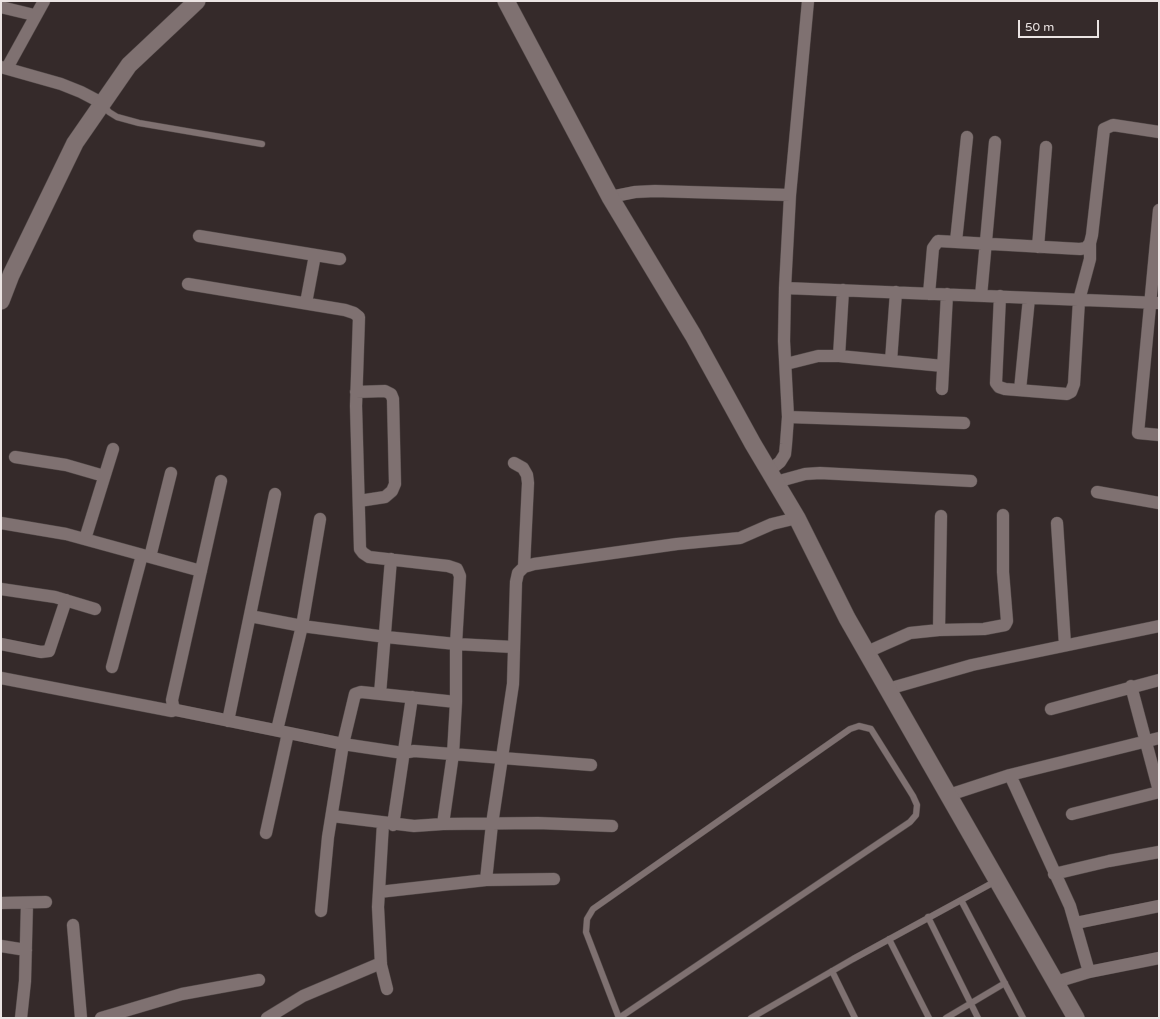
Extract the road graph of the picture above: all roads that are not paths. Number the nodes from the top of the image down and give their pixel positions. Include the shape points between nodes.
1 (44, 1) edge
2 (197, 1) edge
3 (506, 1) edge
4 (808, 1) edge
5 (1, 7) edge
6 (34, 15) junction
7 (4, 67) edge
8 (102, 103) junction
9 (1159, 132) edge
10 (967, 137) dead end
11 (995, 142) dead end
12 (262, 144) dead end
13 (1046, 148) dead end
14 (790, 194) junction
15 (610, 197) junction
16 (1159, 210) edge
17 (198, 236) dead end
18 (956, 241) junction
19 (986, 243) junction
20 (1090, 243) junction
21 (1038, 247) junction
22 (315, 255) junction
23 (340, 259) dead end
24 (188, 284) dead end
25 (785, 288) junction
26 (842, 290) junction
27 (896, 292) junction
28 (929, 294) junction
29 (946, 294) junction
30 (981, 296) junction
31 (1000, 296) junction
32 (1029, 298) junction
33 (1079, 300) junction
34 (1, 301) edge
35 (306, 303) junction
36 (1154, 303) edge
37 (839, 356) junction
38 (891, 361) junction
39 (786, 364) junction
40 (943, 366) junction
41 (942, 389) dead end
42 (1020, 390) junction
43 (356, 392) junction
44 (788, 417) junction
45 (964, 423) dead end
46 (1159, 435) edge
47 (113, 449) dead end
48 (15, 457) dead end
49 (514, 463) dead end
50 (171, 472) dead end
51 (104, 476) junction
52 (772, 477) junction
53 (221, 481) dead end
54 (971, 481) dead end
55 (1096, 492) dead end
56 (275, 494) dead end
57 (359, 500) junction
58 (1159, 503) edge
59 (1003, 515) dead end
60 (941, 516) dead end
61 (797, 518) junction
62 (320, 519) dead end
63 (1, 523) edge
64 (1058, 523) dead end
65 (85, 539) junction
66 (146, 556) junction
67 (391, 559) junction
68 (524, 567) junction
69 (201, 571) junction
70 (1, 589) edge
71 (66, 600) junction
72 (94, 609) dead end
73 (250, 616) junction
74 (302, 626) junction
75 (1159, 626) edge
76 (939, 630) junction
77 (386, 637) junction
78 (1, 644) edge
79 (456, 644) junction
80 (1065, 645) junction
81 (513, 647) junction
82 (867, 652) junction
83 (112, 667) dead end
84 (1, 678) edge
85 (1159, 680) edge
86 (1131, 686) junction
87 (888, 689) junction
88 (380, 694) junction
89 (412, 697) junction
90 (456, 702) junction
91 (1052, 708) dead end
92 (172, 711) dead end
93 (228, 721) junction
94 (282, 731) junction
95 (1159, 738) edge
96 (1146, 741) junction
97 (343, 744) junction
98 (404, 753) junction
99 (453, 754) junction
100 (503, 756) junction
101 (591, 765) dead end
102 (1010, 775) junction
103 (1159, 792) edge
104 (949, 795) junction
105 (1072, 814) dead end
106 (332, 816) junction
107 (388, 824) junction
108 (443, 824) junction
109 (492, 824) junction
110 (612, 826) dead end
111 (266, 833) dead end
112 (1159, 852) edge
113 (1054, 874) junction
114 (554, 879) dead end
115 (486, 880) junction
116 (997, 880) junction
117 (379, 892) junction
118 (961, 900) junction
119 (46, 902) dead end
120 (1, 903) edge
121 (27, 903) junction
122 (1159, 906) edge
123 (321, 911) dead end
124 (928, 918) junction
125 (1076, 923) junction
126 (73, 925) dead end
127 (586, 932) joint
128 (889, 939) junction
129 (1, 946) edge
130 (26, 950) junction
131 (1159, 958) edge
132 (381, 963) junction
133 (832, 971) junction
134 (1089, 972) junction
135 (259, 980) dead end
136 (1056, 982) junction
137 (1005, 983) junction
138 (388, 988) dead end
139 (970, 1004) junction
140 (21, 1018) edge
141 (81, 1018) edge
142 (101, 1018) edge
143 (268, 1018) edge
144 (751, 1018) edge
145 (855, 1018) edge
146 (929, 1018) edge
147 (946, 1018) edge
148 (978, 1018) edge
149 (1023, 1018) edge
150 (1076, 1018) edge

1 - 6 street
2 - 8 street via 129,65
3 - 15 street
4 - 14 street
5 - 6 street
6 - 7 street
7 - 8 street via 61,84
8 - 12 lane via 109,112 118,117 139,123
8 - 34 street via 74,143
9 - 20 street via 1112,125 1104,129
10 - 18 street
11 - 19 street
13 - 21 street
14 - 15 street via 655,191
14 - 25 street
15 - 52 street via 693,335
16 - 36 street
17 - 22 street
18 - 19 street
18 - 28 street via 938,241 935,244
19 - 21 street
19 - 30 street
20 - 21 street via 1086,248 1080,249
20 - 33 street via 1090,259
22 - 23 street
22 - 35 street
24 - 35 street
25 - 26 street
25 - 39 street
26 - 27 street
26 - 37 street
27 - 28 street
27 - 38 street
28 - 29 street
29 - 30 street
29 - 40 street
30 - 31 street
31 - 32 street
31 - 42 street via 996,383 999,387
32 - 33 street
32 - 42 street
33 - 36 street
33 - 42 street via 1074,388 1067,394
35 - 43 street via 350,312 359,318
36 - 46 street via 1138,433
37 - 38 street
37 - 39 street via 818,356
38 - 40 street
39 - 44 street
40 - 41 street
43 - 57 street
43 - 57 street via 385,391 393,399 395,484 385,497
44 - 45 street
44 - 52 street via 785,454
47 - 51 street
48 - 51 street via 66,465
49 - 68 street via 523,468 528,483
50 - 66 street
51 - 65 street
52 - 54 street via 820,473
52 - 61 street
53 - 69 street
55 - 58 street
56 - 73 street
57 - 67 street via 360,549 363,554 369,556
59 - 76 street via 1003,572 1007,621 1005,625 984,629
60 - 76 street
61 - 68 street via 772,524 740,538 678,544
61 - 82 street
62 - 74 street
63 - 65 street
64 - 80 street
65 - 66 street
66 - 69 street
66 - 83 street
67 - 77 street
67 - 79 street via 457,569 460,585
68 - 81 street via 518,573 516,582
69 - 93 street via 172,700 173,706 182,712
70 - 71 street
71 - 72 street
71 - 78 street via 49,651 41,652
73 - 74 street
73 - 93 street
74 - 77 street
74 - 94 street
75 - 80 street
76 - 82 street via 910,633
77 - 79 street
77 - 88 street
79 - 81 street
79 - 90 street
80 - 87 street via 972,665
81 - 100 street via 513,684
82 - 87 street
84 - 92 street
85 - 86 street
86 - 91 street
86 - 96 street
87 - 104 street
88 - 89 street
88 - 97 street via 355,694
89 - 90 street
89 - 98 street
90 - 99 street
93 - 94 street
94 - 97 street
94 - 111 street
95 - 96 street
96 - 102 street
96 - 103 street
97 - 98 street
97 - 106 street
98 - 99 street via 414,750
98 - 107 street
99 - 100 street
99 - 108 street
100 - 101 street
100 - 109 street
102 - 104 street
102 - 113 street
103 - 105 street
104 - 116 street
106 - 107 street
106 - 123 street
107 - 108 street
107 - 117 street
108 - 109 street
109 - 110 street
109 - 115 street
112 - 113 street
113 - 125 street
114 - 115 street
115 - 117 street
116 - 118 lane
116 - 136 street
117 - 132 street
118 - 124 lane
118 - 137 lane
119 - 121 street
120 - 121 street
121 - 130 street
122 - 125 street
124 - 128 lane
124 - 139 lane
125 - 134 street
126 - 141 street
127 - 127 lane via 619,1018 910,822 916,815 917,805 871,729 859,726 850,729 593,909 587,919
128 - 133 lane
128 - 146 lane
129 - 130 street
130 - 140 street
131 - 134 street
132 - 138 street
132 - 143 street via 303,996
133 - 144 lane
133 - 145 lane
134 - 136 street
135 - 142 street via 182,994
136 - 150 street
137 - 139 lane
137 - 149 lane
139 - 147 lane
139 - 148 lane

